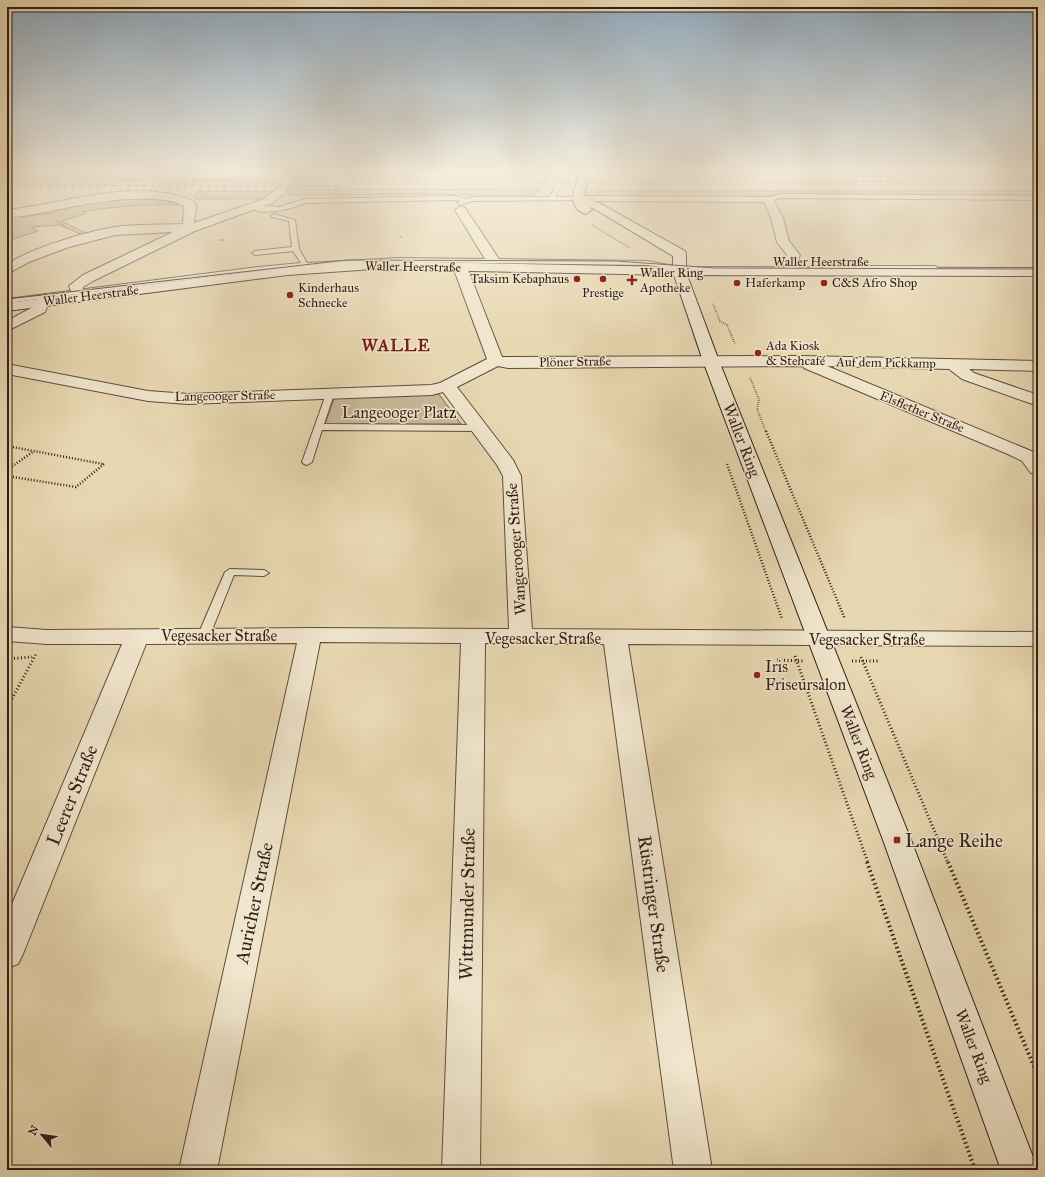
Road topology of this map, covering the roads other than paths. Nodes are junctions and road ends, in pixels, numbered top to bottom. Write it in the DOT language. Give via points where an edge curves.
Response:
graph roads {
  1 [pos="194,227"];
  2 [pos="293,227"];
  3 [pos="475,227"];
  4 [pos="632,227"];
  5 [pos="779,227"];
  6 [pos="191,228"];
  7 [pos="252,244"];
  8 [pos="296,249"];
  9 [pos="255,253"];
  10 [pos="492,260"];
  11 [pos="304,263"];
  12 [pos="790,263"];
  13 [pos="678,266"];
  14 [pos="460,267"];
  15 [pos="1038,267"];
  16 [pos="258,268"];
  17 [pos="7,270"];
  18 [pos="1038,272"];
  19 [pos="77,290"];
  20 [pos="7,300"];
  21 [pos="42,302"];
  22 [pos="7,307"];
  23 [pos="7,327"];
  24 [pos="496,361"];
  25 [pos="711,361"];
  26 [pos="801,361"];
  27 [pos="952,364"];
  28 [pos="1038,366"];
  29 [pos="7,369"];
  30 [pos="446,386"];
  31 [pos="330,394"];
  32 [pos="1038,401"];
  33 [pos="319,427"];
  34 [pos="478,428"];
  35 [pos="307,462"];
  36 [pos="1038,469"];
  37 [pos="264,573"];
  38 [pos="7,634"];
  39 [pos="204,635"];
  40 [pos="310,635"];
  41 [pos="137,636"];
  42 [pos="473,637"];
  43 [pos="521,637"];
  44 [pos="615,638"];
  45 [pos="819,639"];
  46 [pos="1038,639"];
  47 [pos="7,954"];
  48 [pos="198,1170"];
  49 [pos="461,1170"];
  50 [pos="693,1170"];
  51 [pos="1020,1170"];
  1 -- 6 [label="street"];
  2 -- 8 [label="lane"];
  3 -- 10 [label="street"];
  4 -- 13 [label="street, Waller Ring" via="680,254"];
  5 -- 12 [label="street" via="783,242 794,255"];
  6 -- 17 [label="street" via="114,231 65,244 24,259"];
  6 -- 19 [label="street" via="88,278 76,286"];
  7 -- 9 [label="lane"];
  8 -- 9 [label="lane"];
  8 -- 11 [label="lane"];
  9 -- 16 [label="lane"];
  10 -- 11 [label="street, Waller Heerstraße" via="374,259"];
  10 -- 13 [label="street, Waller Heerstraße" via="635,260"];
  11 -- 16 [label="street, Waller Heerstraße"];
  12 -- 13 [label="street, Waller Heerstraße"];
  12 -- 15 [label="street, Waller Heerstraße" via="954,263"];
  13 -- 14 [label="street, Waller Heerstraße"];
  13 -- 15 [label="lane"];
  13 -- 18 [label="street, Waller Heerstraße"];
  13 -- 20 [label="lane" via="398,260 342,262 258,269"];
  13 -- 25 [label="street, Waller Ring"];
  14 -- 21 [label="street, Waller Heerstraße" via="325,268"];
  14 -- 24 [label="street"];
  16 -- 19 [label="street, Waller Heerstraße"];
  19 -- 20 [label="street, Waller Heerstraße"];
  21 -- 22 [label="street, Waller Heerstraße"];
  21 -- 23 [label="street" via="40,309"];
  24 -- 25 [label="street, Plöner Straße"];
  24 -- 30 [label="street"];
  25 -- 26 [label="street, Auf dem Pickkamp"];
  25 -- 45 [label="street, Waller Ring"];
  26 -- 27 [label="street, Auf dem Pickkamp"];
  26 -- 36 [label="street, Elsflether Straße" via="1030,457"];
  27 -- 28 [label="street, Auf dem Pickkamp"];
  27 -- 32 [label="street" via="968,376"];
  29 -- 31 [label="street, Langeooger Straße" via="148,396 188,399"];
  30 -- 31 [label="street, Langeooger Straße" via="432,390"];
  30 -- 34 [label="street, Wangerooger Straße"];
  31 -- 33 [label="lane, Langeooger Platz"];
  33 -- 34 [label="lane, Langeooger Platz"];
  33 -- 35 [label="lane, Langeooger Platz"];
  34 -- 43 [label="street, Wangerooger Straße" via="506,464 512,476"];
  37 -- 39 [label="lane" via="230,572"];
  38 -- 41 [label="street, Vegesacker Straße"];
  39 -- 40 [label="street, Vegesacker Straße"];
  39 -- 41 [label="street, Vegesacker Straße"];
  40 -- 42 [label="street, Vegesacker Straße"];
  40 -- 48 [label="street, Auricher Straße"];
  41 -- 47 [label="street, Leerer Straße"];
  42 -- 43 [label="street, Vegesacker Straße"];
  42 -- 49 [label="street, Wittmunder Straße"];
  43 -- 44 [label="street, Vegesacker Straße"];
  44 -- 45 [label="street, Vegesacker Straße"];
  44 -- 50 [label="street, Rüstringer Straße"];
  45 -- 46 [label="street, Vegesacker Straße"];
  45 -- 51 [label="street, Waller Ring"];
}
